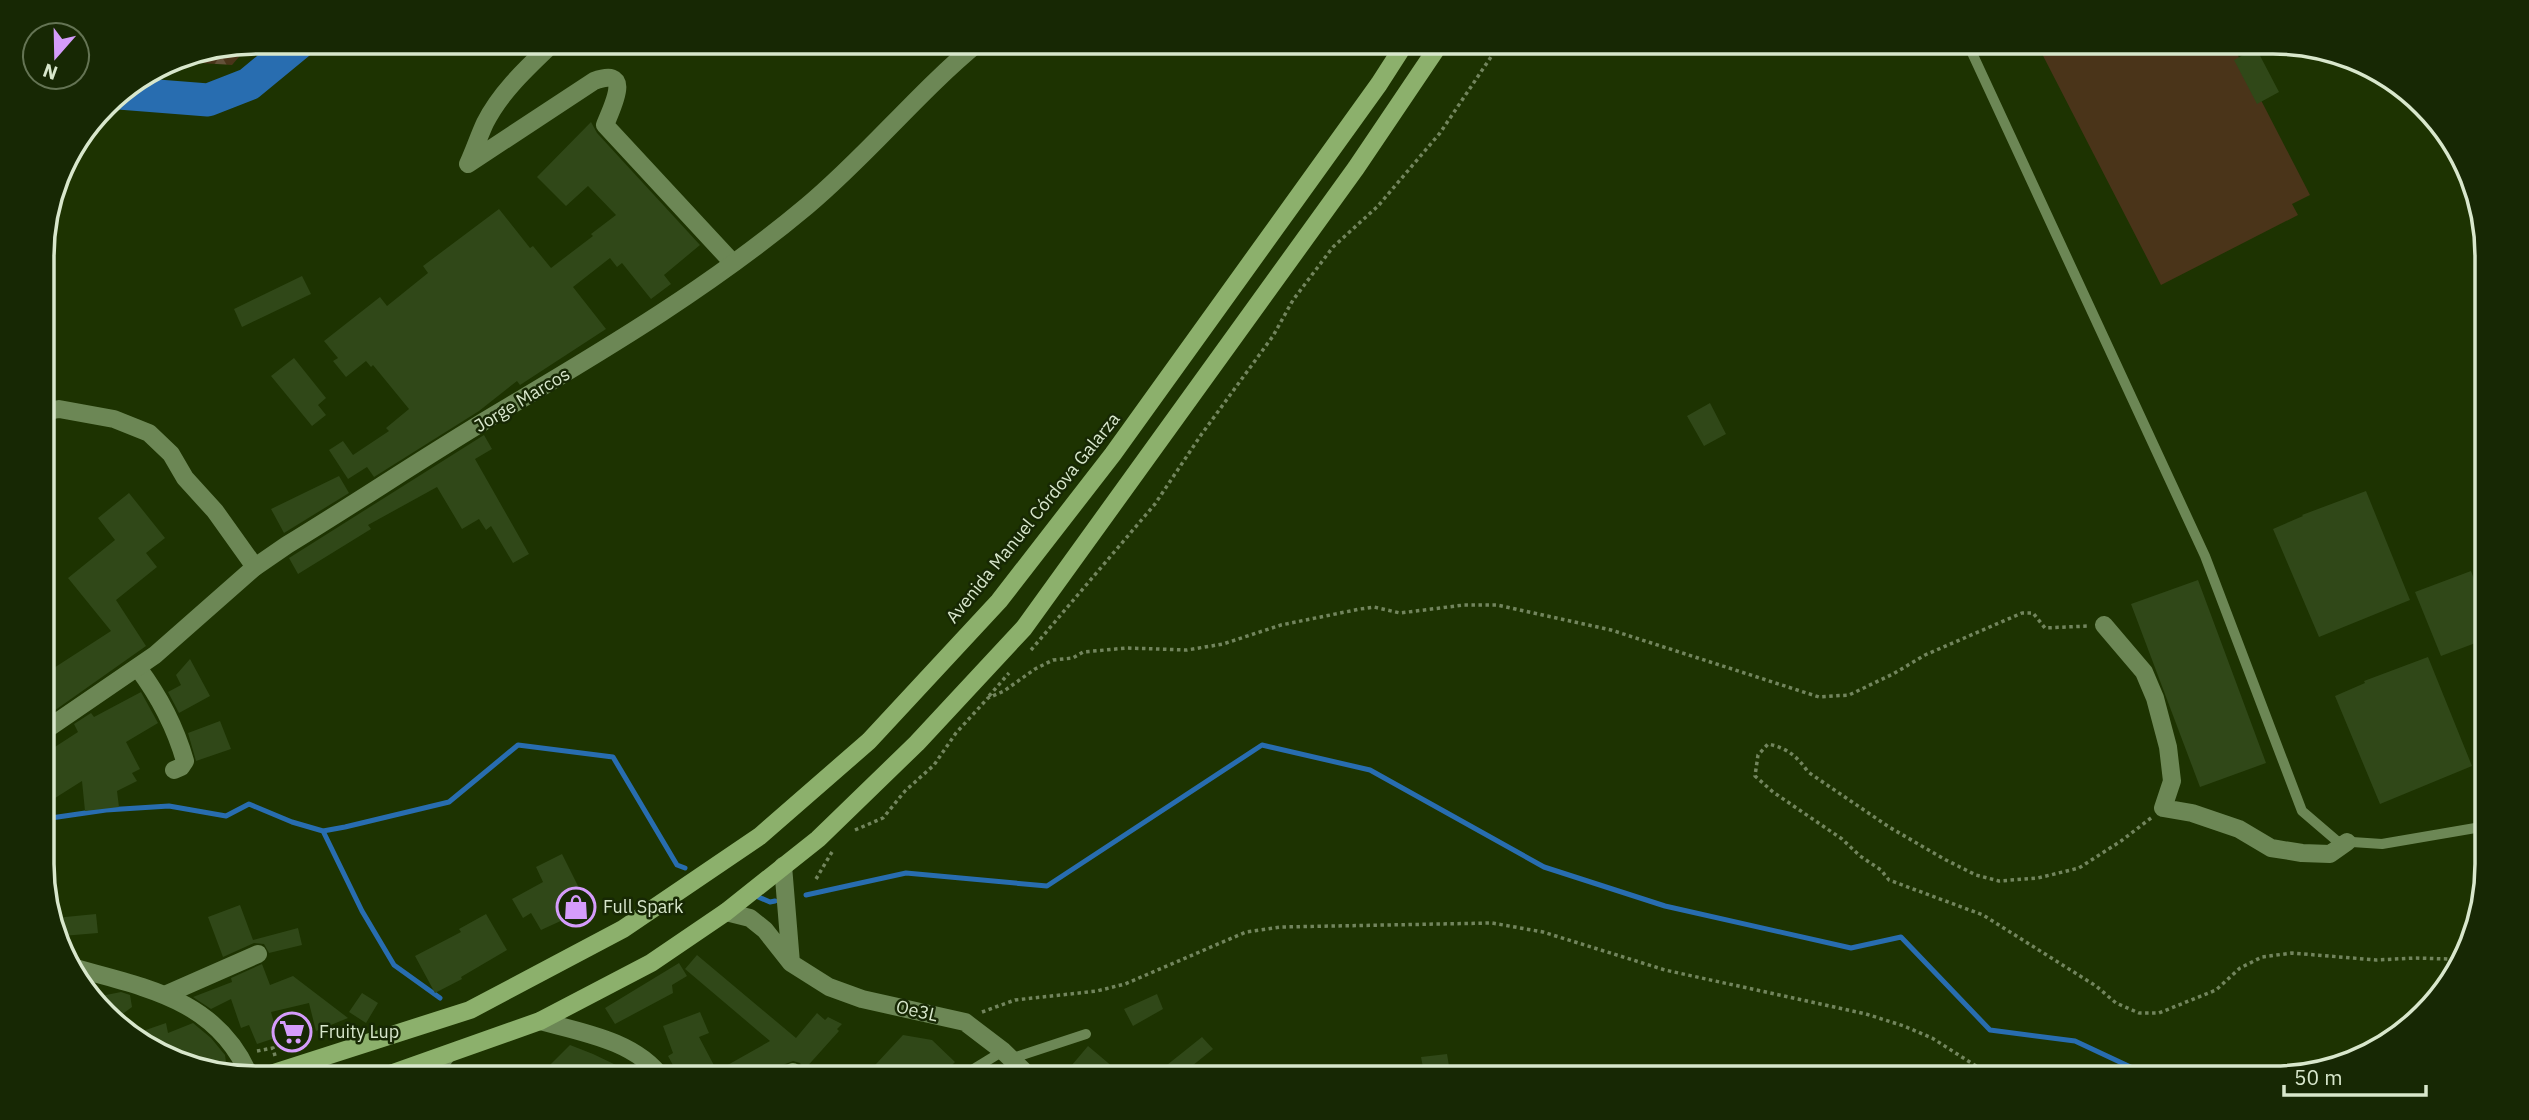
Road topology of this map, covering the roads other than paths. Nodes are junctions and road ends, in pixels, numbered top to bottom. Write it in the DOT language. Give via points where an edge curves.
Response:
graph roads {
  1 [pos="542,54"];
  2 [pos="964,54"];
  3 [pos="1398,54"];
  4 [pos="1433,54"];
  5 [pos="1973,54"];
  6 [pos="1330,150"];
  7 [pos="1356,169"];
  8 [pos="733,262"];
  9 [pos="55,411"];
  10 [pos="255,567"];
  11 [pos="2104,625"];
  12 [pos="138,668"];
  13 [pos="54,724"];
  14 [pos="174,769"];
  15 [pos="2475,828"];
  16 [pos="2347,842"];
  17 [pos="783,866"];
  18 [pos="726,912"];
  19 [pos="258,954"];
  20 [pos="791,963"];
  21 [pos="85,971"];
  22 [pos="167,994"];
  23 [pos="540,1021"];
  24 [pos="1086,1034"];
  25 [pos="453,1053"];
  26 [pos="1007,1055"];
  27 [pos="245,1065"];
  28 [pos="295,1066"];
  29 [pos="415,1066"];
  30 [pos="443,1066"];
  31 [pos="654,1066"];
  32 [pos="985,1066"];
  33 [pos="1018,1066"];
  1 -- 8 [label="street" via="513,83 485,122 468,164 594,81 612,78 619,90 605,125"];
  2 -- 8 [label="street, Jorge Marcos" via="807,206"];
  3 -- 6 [label="main road, Avenida Manuel Córdova Galarza"];
  4 -- 7 [label="main road"];
  5 -- 16 [label="lane" via="2205,556 2302,810 2337,841"];
  6 -- 7 [label="main road"];
  6 -- 28 [label="main road, Avenida Manuel Córdova Galarza" via="1113,454 999,601 869,741 760,836 624,929 470,1010"];
  7 -- 17 [label="main road" via="1024,628 917,743"];
  8 -- 10 [label="street, Jorge Marcos" via="648,324"];
  9 -- 10 [label="street" via="114,419 149,433 171,454"];
  10 -- 12 [label="street, Jorge Marcos"];
  11 -- 16 [label="street" via="2144,672 2155,698 2172,781 2163,807 2239,829 2270,848 2330,854"];
  12 -- 13 [label="street, Jorge Marcos"];
  12 -- 14 [label="street" via="180,743 185,761"];
  15 -- 16 [label="lane" via="2382,844"];
  17 -- 18 [label="main road"];
  17 -- 20 [label="street"];
  18 -- 20 [label="street, Oe3L" via="750,918"];
  18 -- 23 [label="main road" via="651,963"];
  19 -- 22 [label="street"];
  20 -- 26 [label="street, Oe3L" via="829,987 862,999 965,1022"];
  21 -- 22 [label="street"];
  22 -- 27 [label="street" via="217,1027"];
  23 -- 25 [label="main road"];
  23 -- 31 [label="street" via="611,1041"];
  24 -- 26 [label="lane"];
  25 -- 29 [label="main road"];
  25 -- 30 [label="lane"];
  26 -- 32 [label="lane"];
  26 -- 33 [label="street, Oe3L"];
}
